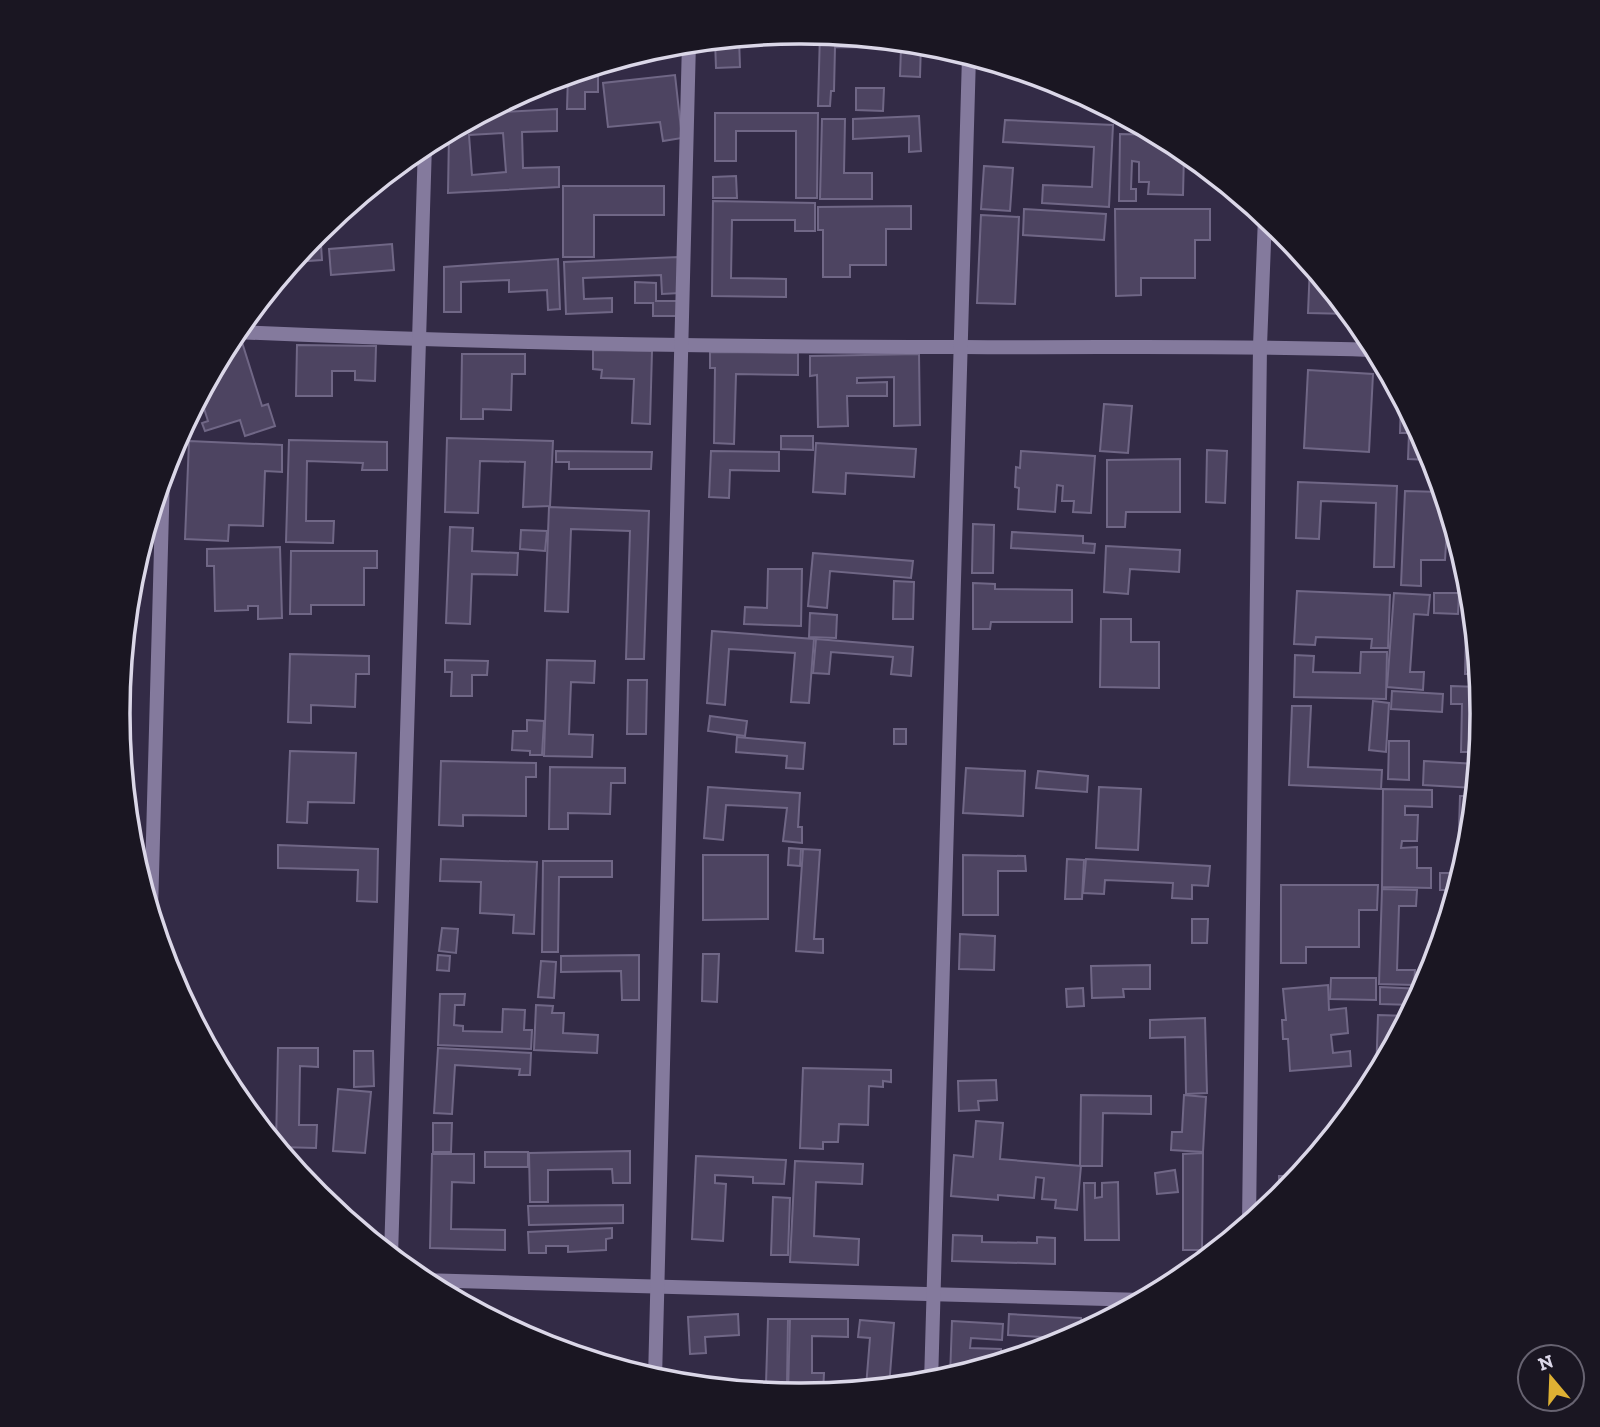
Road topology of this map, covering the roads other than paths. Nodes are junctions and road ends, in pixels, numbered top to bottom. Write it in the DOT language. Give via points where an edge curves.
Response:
graph roads {
  1 [pos="689,53"];
  2 [pos="969,66"];
  3 [pos="425,159"];
  4 [pos="1264,231"];
  5 [pos="249,333"];
  6 [pos="419,341"];
  7 [pos="682,344"];
  8 [pos="1260,346"];
  9 [pos="961,347"];
  10 [pos="1362,350"];
  11 [pos="162,511"];
  12 [pos="152,882"];
  13 [pos="1249,1210"];
  14 [pos="391,1244"];
  15 [pos="445,1281"];
  16 [pos="657,1288"];
  17 [pos="934,1295"];
  18 [pos="1124,1300"];
  19 [pos="655,1367"];
  20 [pos="931,1370"];
  1 -- 7 [label="street"];
  2 -- 9 [label="street"];
  3 -- 6 [label="street"];
  4 -- 8 [label="street"];
  5 -- 6 [label="street"];
  6 -- 7 [label="street"];
  6 -- 14 [label="street"];
  7 -- 9 [label="street"];
  7 -- 16 [label="street"];
  8 -- 9 [label="street"];
  8 -- 10 [label="street"];
  8 -- 13 [label="street"];
  9 -- 17 [label="street"];
  11 -- 12 [label="street"];
  15 -- 16 [label="street"];
  16 -- 17 [label="street"];
  16 -- 19 [label="street"];
  17 -- 18 [label="street"];
  17 -- 20 [label="street"];
}
